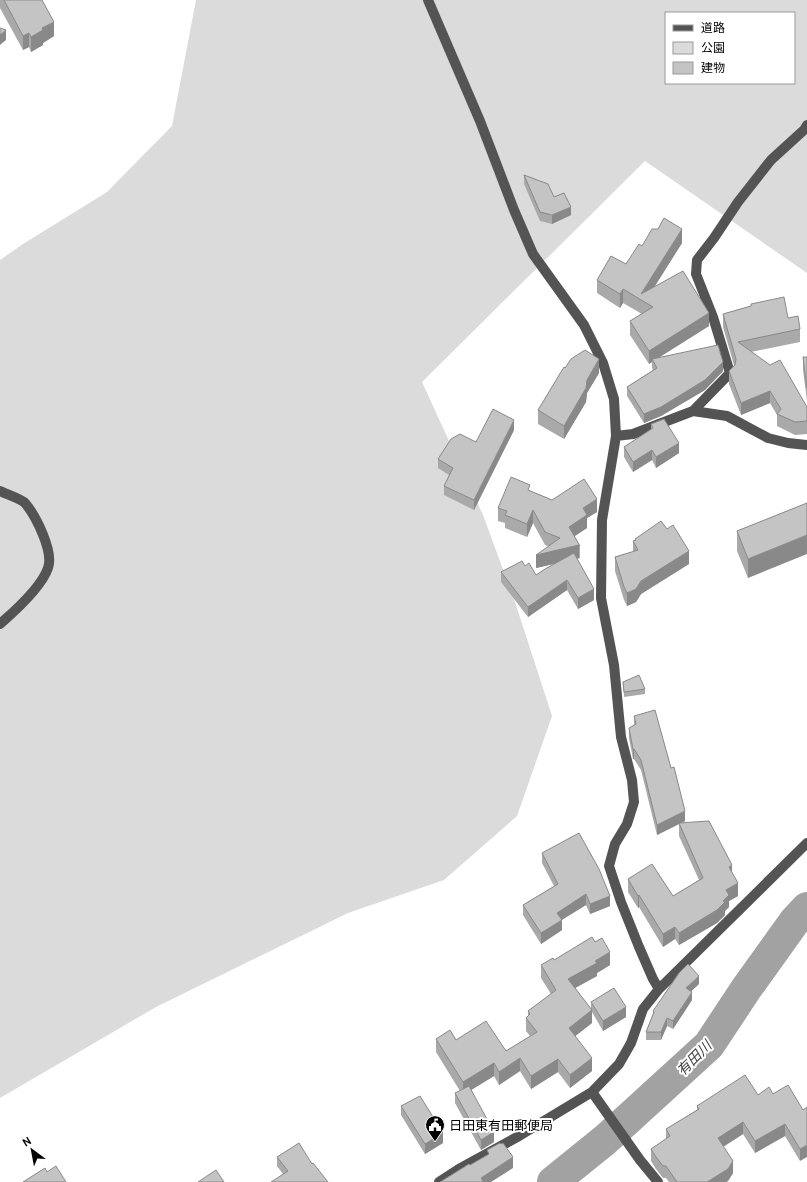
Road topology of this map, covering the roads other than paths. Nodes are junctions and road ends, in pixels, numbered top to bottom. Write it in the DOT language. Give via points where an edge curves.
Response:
graph roads {
  1 [pos="428,0"];
  2 [pos="807,125"];
  3 [pos="693,411"];
  4 [pos="616,436"];
  5 [pos="807,445"];
  6 [pos="0,491"];
  7 [pos="0,624"];
  8 [pos="807,843"];
  9 [pos="659,989"];
  10 [pos="592,1092"];
  11 [pos="439,1182"];
  12 [pos="658,1182"];
  1 -- 4 [label="street" via="533,254 584,325 603,363 614,399"];
  2 -- 3 [label="street" via="771,160 697,260 696,274 713,317 730,373"];
  3 -- 4 [label="street" via="633,434"];
  3 -- 5 [label="street" via="727,416 768,438 788,444"];
  4 -- 9 [label="street" via="602,520 601,598 614,665 621,737 632,780 634,802 627,824 615,844 609,866 639,947"];
  6 -- 7 [label="street" via="24,502 43,534 48,548 49,567 42,581"];
  8 -- 9 [label="street"];
  9 -- 10 [label="street" via="643,1009 631,1043 619,1064"];
  10 -- 11 [label="street"];
  10 -- 12 [label="street"];
}
